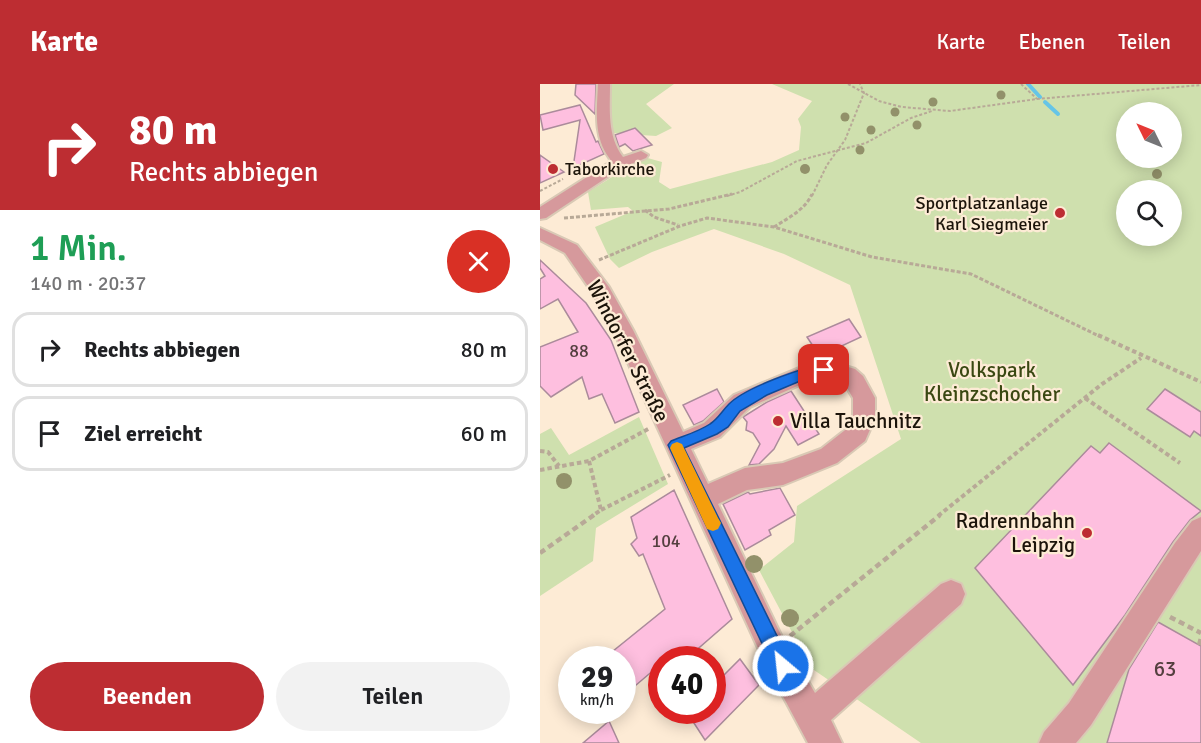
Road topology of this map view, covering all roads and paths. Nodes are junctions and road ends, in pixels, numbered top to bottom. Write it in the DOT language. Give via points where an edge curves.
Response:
graph roads {
  1 [pos="604,84"];
  2 [pos="848,84"];
  3 [pos="860,84"];
  4 [pos="1021,84"];
  5 [pos="1201,85"];
  6 [pos="1114,92"];
  7 [pos="864,93"];
  8 [pos="1116,97"];
  9 [pos="1037,99"];
  10 [pos="932,111"];
  11 [pos="838,149"];
  12 [pos="641,155"];
  13 [pos="616,165"];
  14 [pos="568,176"];
  15 [pos="540,191"];
  16 [pos="644,210"];
  17 [pos="540,214"];
  18 [pos="562,218"];
  19 [pos="680,225"];
  20 [pos="774,227"];
  21 [pos="540,233"];
  22 [pos="584,266"];
  23 [pos="1142,357"];
  24 [pos="1201,382"];
  25 [pos="1085,398"];
  26 [pos="664,421"];
  27 [pos="676,445"];
  28 [pos="540,451"];
  29 [pos="589,460"];
  30 [pos="1180,463"];
  31 [pos="559,466"];
  32 [pos="686,466"];
  33 [pos="540,470"];
  34 [pos="701,499"];
  35 [pos="601,510"];
  36 [pos="1201,530"];
  37 [pos="540,553"];
  38 [pos="951,594"];
  39 [pos="1149,607"];
  40 [pos="1201,635"];
  41 [pos="1199,645"];
  42 [pos="773,649"];
  43 [pos="819,730"];
  44 [pos="1056,743"];
  1 -- 13 [label="street" via="605,132"];
  2 -- 7 [label="path"];
  3 -- 7 [label="path"];
  4 -- 9 [label="path"];
  5 -- 6 [label="path"];
  6 -- 8 [label="path"];
  6 -- 9 [label="path"];
  7 -- 10 [label="path" via="879,101"];
  7 -- 11 [label="path" via="855,120"];
  9 -- 10 [label="path"];
  10 -- 11 [label="path" via="866,143"];
  11 -- 16 [label="path" via="797,161 740,192 669,209"];
  11 -- 20 [label="path" via="809,201"];
  12 -- 13 [label="street"];
  13 -- 17 [label="street"];
  14 -- 15 [label="path"];
  16 -- 18 [label="path"];
  16 -- 19 [label="path"];
  19 -- 20 [label="path" via="707,218"];
  19 -- 22 [label="path"];
  20 -- 23 [label="path" via="872,257 971,274"];
  21 -- 22 [label="street, Windorfer Straße" via="571,249"];
  22 -- 26 [label="street, Windorfer Straße" via="623,330"];
  23 -- 24 [label="path"];
  23 -- 25 [label="path"];
  25 -- 30 [label="path"];
  25 -- 42 [label="path"];
  26 -- 27 [label="street, Windorfer Straße"];
  26 -- 29 [label="path"];
  27 -- 32 [label="street, Windorfer Straße"];
  27 -- 34 [label="street" via="712,430 742,401 811,371 847,375 864,398 864,418 856,434 829,456 783,474 745,479"];
  28 -- 31 [label="path" via="548,452"];
  29 -- 31 [label="path"];
  29 -- 35 [label="path"];
  31 -- 33 [label="path"];
  32 -- 34 [label="street, Windorfer Straße"];
  32 -- 35 [label="path"];
  34 -- 42 [label="street, Windorfer Straße"];
  35 -- 37 [label="path"];
  36 -- 39 [label="street"];
  38 -- 43 [label="street"];
  39 -- 40 [label="path"];
  39 -- 44 [label="street" via="1076,720"];
  40 -- 41 [label="path"];
  42 -- 43 [label="street, Windorfer Straße"];
}
